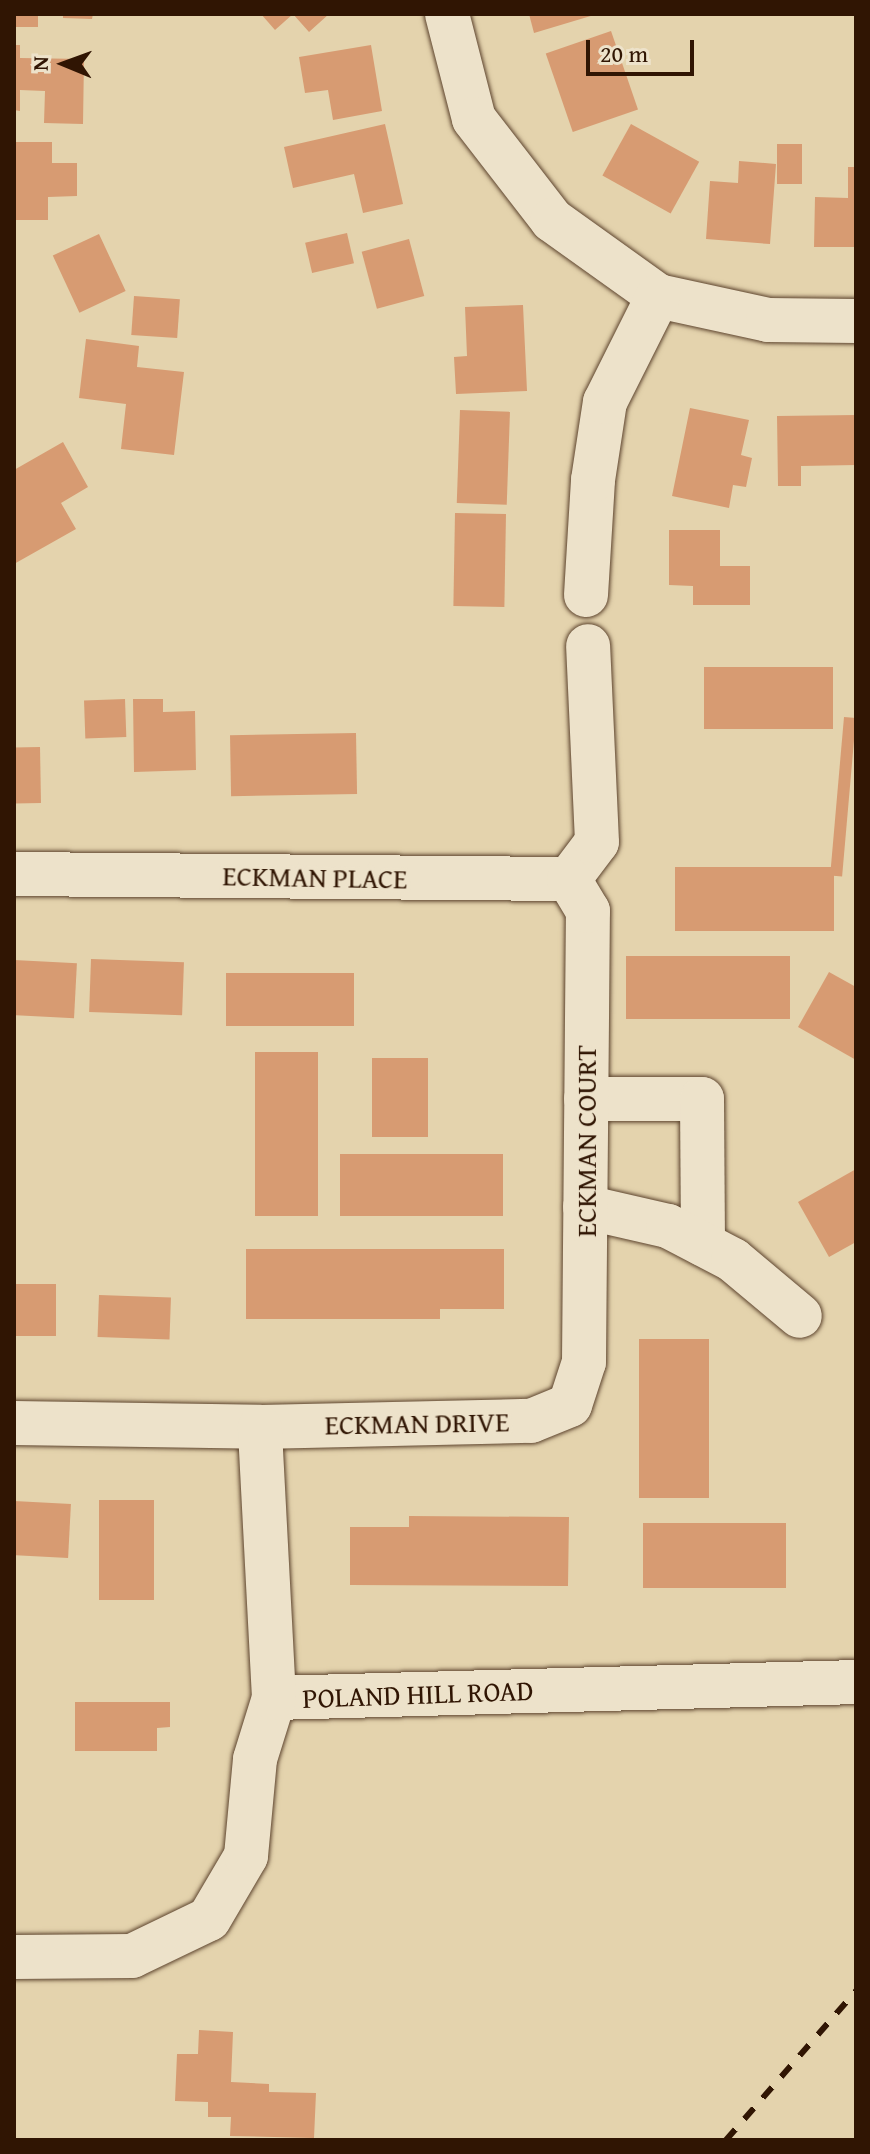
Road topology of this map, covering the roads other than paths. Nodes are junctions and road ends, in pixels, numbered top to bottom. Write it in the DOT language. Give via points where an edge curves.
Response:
graph roads {
  1 [pos="447,14"];
  2 [pos="658,296"];
  3 [pos="856,321"];
  4 [pos="586,595"];
  5 [pos="588,646"];
  6 [pos="14,874"];
  7 [pos="569,879"];
  8 [pos="586,1099"];
  9 [pos="585,1207"];
  10 [pos="703,1244"];
  11 [pos="800,1316"];
  12 [pos="570,1405"];
  13 [pos="14,1423"];
  14 [pos="260,1427"];
  15 [pos="856,1682"];
  16 [pos="274,1698"];
  17 [pos="14,1957"];
  1 -- 2 [label="street" via="474,119 552,220"];
  2 -- 3 [label="street" via="768,320"];
  2 -- 4 [label="street" via="605,402 593,480"];
  5 -- 7 [label="street" via="597,842"];
  6 -- 7 [label="street, ECKMAN PLACE"];
  7 -- 8 [label="street, ECKMAN COURT" via="588,911"];
  8 -- 9 [label="street, ECKMAN COURT"];
  8 -- 10 [label="street" via="702,1099"];
  9 -- 10 [label="street" via="668,1226"];
  9 -- 12 [label="street, ECKMAN COURT" via="584,1362"];
  10 -- 11 [label="street" via="733,1260"];
  12 -- 14 [label="street, ECKMAN DRIVE" via="531,1421"];
  13 -- 14 [label="street, ECKMAN DRIVE"];
  14 -- 16 [label="street"];
  15 -- 16 [label="street, POLAND HILL ROAD"];
  16 -- 17 [label="street, POLAND HILL ROAD" via="255,1759 246,1856 209,1919 132,1956"];
}
